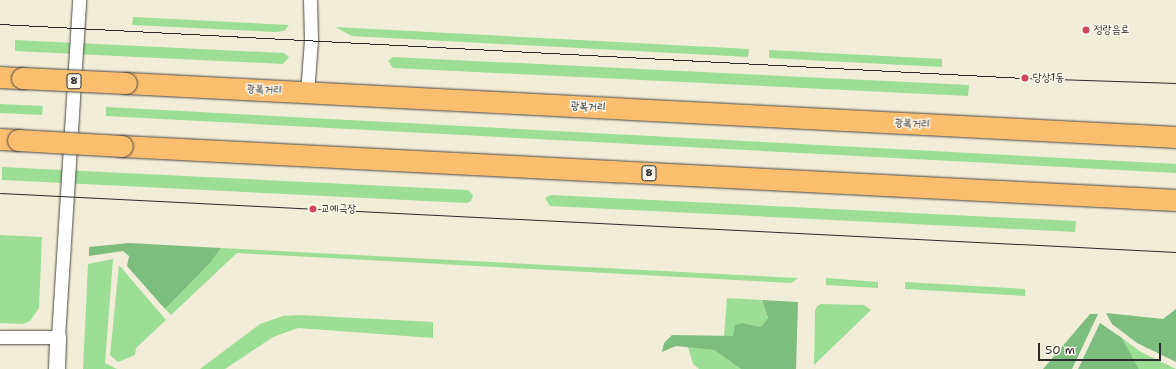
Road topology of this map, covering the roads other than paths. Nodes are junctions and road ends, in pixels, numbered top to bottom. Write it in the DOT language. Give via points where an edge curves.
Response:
graph roads {
  1 [pos="78,0"];
  2 [pos="310,0"];
  3 [pos="0,77"];
  4 [pos="307,93"];
  5 [pos="1176,137"];
  6 [pos="9,140"];
  7 [pos="1176,200"];
  8 [pos="0,337"];
  9 [pos="58,337"];
  10 [pos="57,369"];
  1 -- 9 [label="street"];
  2 -- 4 [label="street" via="311,40"];
  3 -- 4 [label="highway, 광복거리 / 8, bridge"];
  4 -- 5 [label="highway, 광복거리 / 8"];
  6 -- 7 [label="highway, 8, bridge"];
  8 -- 9 [label="street"];
  9 -- 10 [label="street"];
}
